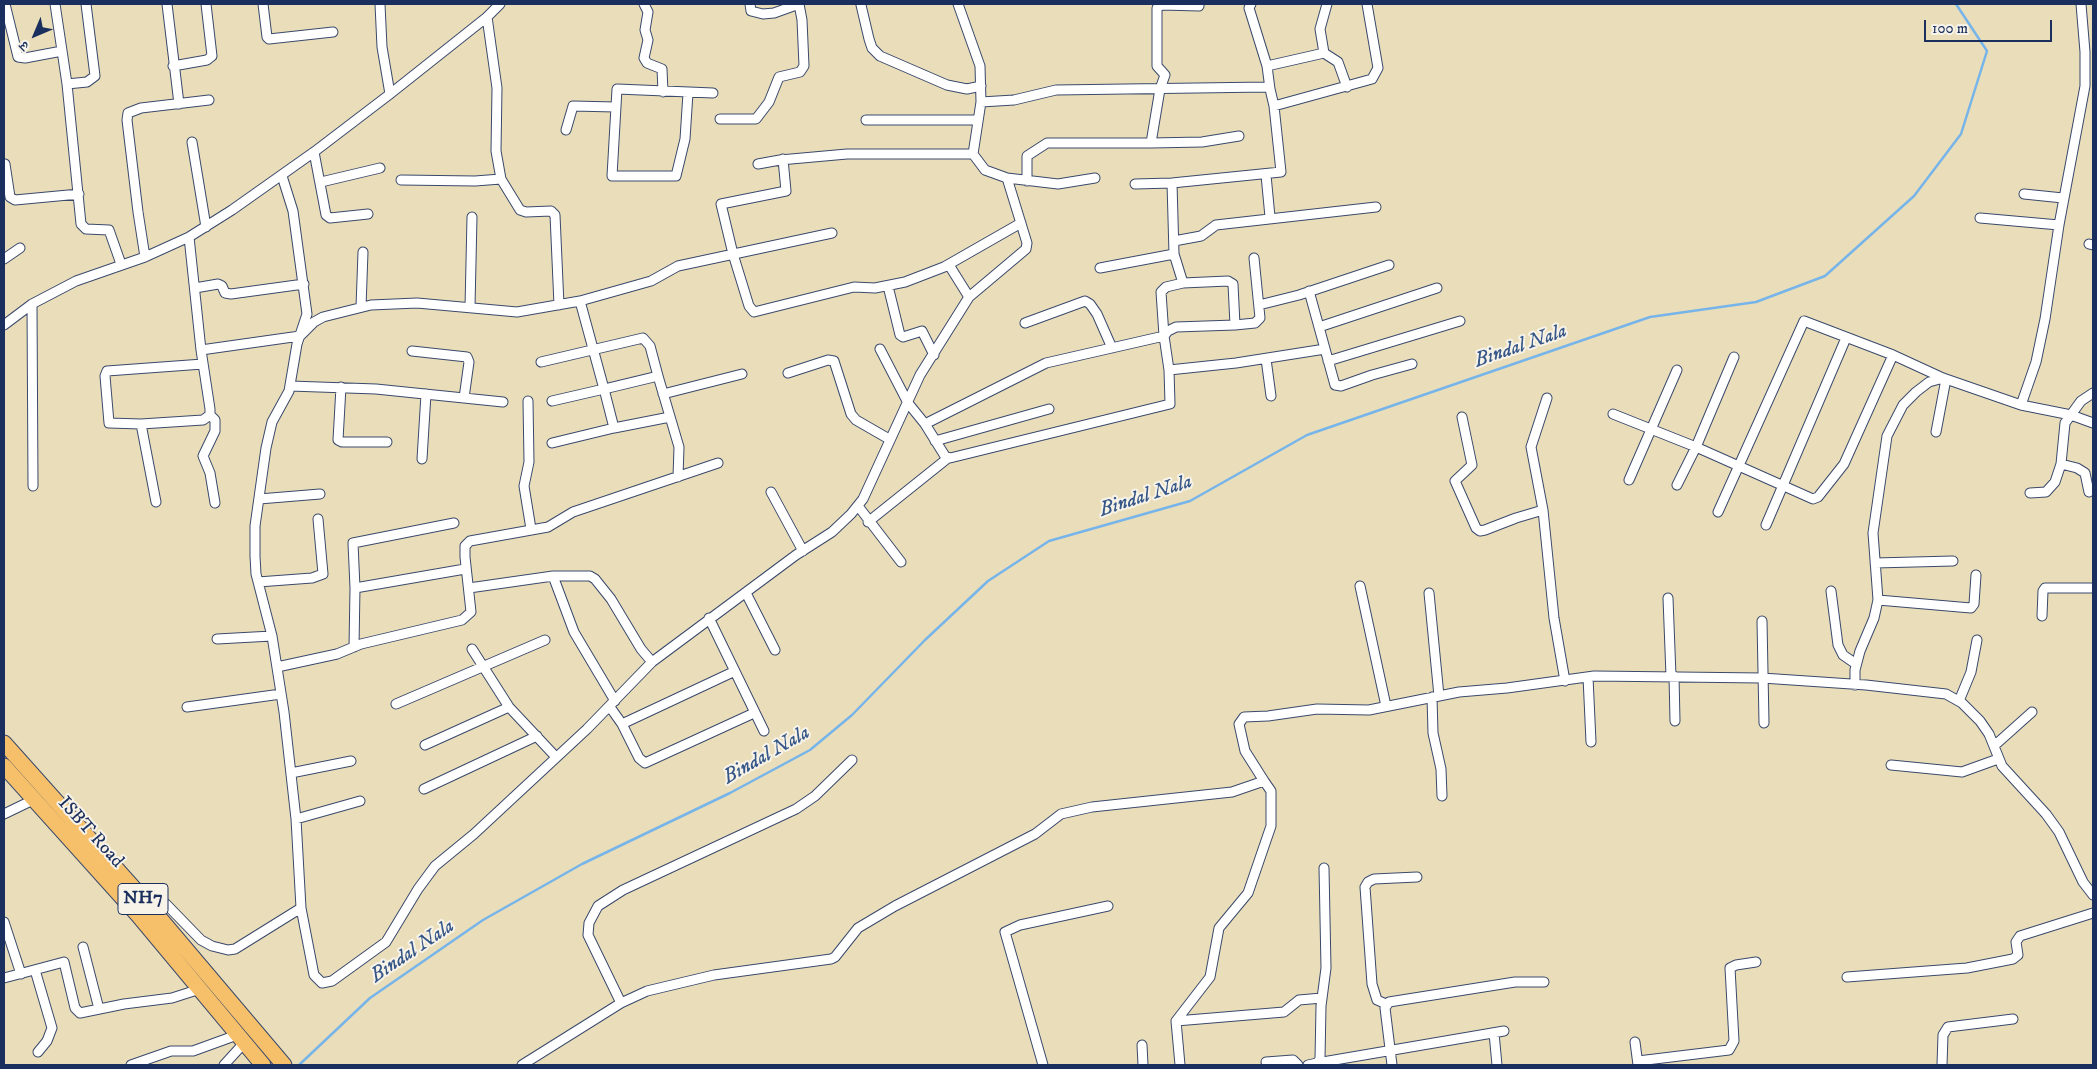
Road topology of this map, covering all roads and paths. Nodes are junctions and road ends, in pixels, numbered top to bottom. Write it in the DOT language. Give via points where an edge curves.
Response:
graph roads {
  1 [pos="5,4"];
  2 [pos="55,4"];
  3 [pos="86,4"];
  4 [pos="167,4"];
  5 [pos="206,4"];
  6 [pos="263,4"];
  7 [pos="380,4"];
  8 [pos="500,4"];
  9 [pos="644,4"];
  10 [pos="750,4"];
  11 [pos="799,4"];
  12 [pos="958,4"];
  13 [pos="1199,4"];
  14 [pos="1251,4"];
  15 [pos="1327,4"];
  16 [pos="1367,4"];
  17 [pos="2081,4"];
  18 [pos="861,5"];
  19 [pos="487,18"];
  20 [pos="333,32"];
  21 [pos="62,51"];
  22 [pos="1324,53"];
  23 [pos="173,66"];
  24 [pos="1267,66"];
  25 [pos="67,84"];
  26 [pos="981,86"];
  27 [pos="1347,87"];
  28 [pos="1160,89"];
  29 [pos="1270,89"];
  30 [pos="663,92"];
  31 [pos="688,93"];
  32 [pos="713,93"];
  33 [pos="390,94"];
  34 [pos="209,100"];
  35 [pos="981,102"];
  36 [pos="179,104"];
  37 [pos="1274,106"];
  38 [pos="615,107"];
  39 [pos="720,119"];
  40 [pos="866,120"];
  41 [pos="978,120"];
  42 [pos="566,130"];
  43 [pos="1240,136"];
  44 [pos="192,142"];
  45 [pos="1151,143"];
  46 [pos="314,152"];
  47 [pos="972,154"];
  48 [pos="783,159"];
  49 [pos="5,164"];
  50 [pos="758,164"];
  51 [pos="380,168"];
  52 [pos="1266,175"];
  53 [pos="282,176"];
  54 [pos="1007,178"];
  55 [pos="1095,178"];
  56 [pos="501,179"];
  57 [pos="401,180"];
  58 [pos="1026,181"];
  59 [pos="321,182"];
  60 [pos="1172,183"];
  61 [pos="1135,184"];
  62 [pos="78,194"];
  63 [pos="2024,194"];
  64 [pos="2063,198"];
  65 [pos="1376,208"];
  66 [pos="368,214"];
  67 [pos="472,217"];
  68 [pos="1270,217"];
  69 [pos="1980,218"];
  70 [pos="1021,223"];
  71 [pos="2059,225"];
  72 [pos="206,227"];
  73 [pos="832,233"];
  74 [pos="189,237"];
  75 [pos="1174,241"];
  76 [pos="20,248"];
  77 [pos="363,252"];
  78 [pos="733,254"];
  79 [pos="1174,254"];
  80 [pos="145,257"];
  81 [pos="1254,258"];
  82 [pos="4,260"];
  83 [pos="121,264"];
  84 [pos="949,264"];
  85 [pos="1389,265"];
  86 [pos="1100,268"];
  87 [pos="1183,283"];
  88 [pos="304,284"];
  89 [pos="888,286"];
  90 [pos="195,288"];
  91 [pos="1437,288"];
  92 [pos="1309,291"];
  93 [pos="969,297"];
  94 [pos="580,301"];
  95 [pos="32,304"];
  96 [pos="1259,305"];
  97 [pos="559,306"];
  98 [pos="361,307"];
  99 [pos="470,307"];
  100 [pos="1460,321"];
  101 [pos="1025,323"];
  102 [pos="1235,324"];
  103 [pos="4,325"];
  104 [pos="1319,327"];
  105 [pos="300,336"];
  106 [pos="1164,336"];
  107 [pos="1846,338"];
  108 [pos="1112,348"];
  109 [pos="880,349"];
  110 [pos="1325,349"];
  111 [pos="201,350"];
  112 [pos="595,350"];
  113 [pos="412,351"];
  114 [pos="934,355"];
  115 [pos="1893,355"];
  116 [pos="1266,358"];
  117 [pos="1734,358"];
  118 [pos="1328,361"];
  119 [pos="541,362"];
  120 [pos="203,364"];
  121 [pos="1412,364"];
  122 [pos="1169,370"];
  123 [pos="1677,370"];
  124 [pos="788,373"];
  125 [pos="742,374"];
  126 [pos="658,376"];
  127 [pos="1945,378"];
  128 [pos="290,386"];
  129 [pos="341,387"];
  130 [pos="604,389"];
  131 [pos="2093,393"];
  132 [pos="426,394"];
  133 [pos="663,394"];
  134 [pos="1271,396"];
  135 [pos="464,398"];
  136 [pos="1546,398"];
  137 [pos="528,401"];
  138 [pos="552,401"];
  139 [pos="503,402"];
  140 [pos="908,403"];
  141 [pos="2021,405"];
  142 [pos="1050,409"];
  143 [pos="1613,414"];
  144 [pos="210,415"];
  145 [pos="2071,415"];
  146 [pos="1462,416"];
  147 [pos="670,417"];
  148 [pos="2093,423"];
  149 [pos="141,424"];
  150 [pos="925,424"];
  151 [pos="614,428"];
  152 [pos="1650,430"];
  153 [pos="1936,432"];
  154 [pos="889,439"];
  155 [pos="935,441"];
  156 [pos="387,442"];
  157 [pos="552,443"];
  158 [pos="1696,448"];
  159 [pos="948,458"];
  160 [pos="422,459"];
  161 [pos="718,463"];
  162 [pos="2061,464"];
  163 [pos="1739,467"];
  164 [pos="678,477"];
  165 [pos="1629,480"];
  166 [pos="1677,485"];
  167 [pos="33,486"];
  168 [pos="1782,487"];
  169 [pos="771,492"];
  170 [pos="2089,492"];
  171 [pos="2030,493"];
  172 [pos="320,494"];
  173 [pos="259,499"];
  174 [pos="156,502"];
  175 [pos="215,503"];
  176 [pos="858,506"];
  177 [pos="1543,510"];
  178 [pos="1718,512"];
  179 [pos="318,519"];
  180 [pos="868,522"];
  181 [pos="454,524"];
  182 [pos="1766,525"];
  183 [pos="531,529"];
  184 [pos="803,551"];
  185 [pos="1953,561"];
  186 [pos="901,562"];
  187 [pos="1875,563"];
  188 [pos="465,569"];
  189 [pos="1976,575"];
  190 [pos="553,576"];
  191 [pos="258,582"];
  192 [pos="1360,586"];
  193 [pos="355,588"];
  194 [pos="469,588"];
  195 [pos="2093,588"];
  196 [pos="1832,591"];
  197 [pos="746,593"];
  198 [pos="1429,593"];
  199 [pos="1668,598"];
  200 [pos="1878,600"];
  201 [pos="2042,616"];
  202 [pos="709,618"];
  203 [pos="1762,621"];
  204 [pos="272,636"];
  205 [pos="217,639"];
  206 [pos="545,640"];
  207 [pos="1977,640"];
  208 [pos="354,647"];
  209 [pos="472,649"];
  210 [pos="774,650"];
  211 [pos="652,662"];
  212 [pos="1856,664"];
  213 [pos="277,667"];
  214 [pos="484,668"];
  215 [pos="733,672"];
  216 [pos="1672,676"];
  217 [pos="1588,677"];
  218 [pos="1762,678"];
  219 [pos="1565,681"];
  220 [pos="1855,685"];
  221 [pos="281,694"];
  222 [pos="1436,697"];
  223 [pos="1959,701"];
  224 [pos="396,704"];
  225 [pos="612,704"];
  226 [pos="187,706"];
  227 [pos="1386,706"];
  228 [pos="509,707"];
  229 [pos="2032,712"];
  230 [pos="754,713"];
  231 [pos="1675,721"];
  232 [pos="1764,723"];
  233 [pos="622,724"];
  234 [pos="764,731"];
  235 [pos="537,736"];
  236 [pos="1592,742"];
  237 [pos="4,743"];
  238 [pos="425,745"];
  239 [pos="1994,746"];
  240 [pos="555,756"];
  241 [pos="1998,759"];
  242 [pos="852,760"];
  243 [pos="351,761"];
  244 [pos="1891,765"];
  245 [pos="4,766"];
  246 [pos="291,773"];
  247 [pos="1264,781"];
  248 [pos="424,789"];
  249 [pos="1442,796"];
  250 [pos="33,800"];
  251 [pos="360,801"];
  252 [pos="4,814"];
  253 [pos="296,819"];
  254 [pos="1324,868"];
  255 [pos="1417,877"];
  256 [pos="2093,895"];
  257 [pos="1108,906"];
  258 [pos="140,907"];
  259 [pos="301,908"];
  260 [pos="2093,912"];
  261 [pos="4,922"];
  262 [pos="83,947"];
  263 [pos="1756,962"];
  264 [pos="35,970"];
  265 [pos="21,974"];
  266 [pos="1846,977"];
  267 [pos="4,978"];
  268 [pos="1544,982"];
  269 [pos="200,989"];
  270 [pos="1322,998"];
  271 [pos="621,1003"];
  272 [pos="1386,1004"];
  273 [pos="99,1009"];
  274 [pos="2013,1019"];
  275 [pos="1176,1021"];
  276 [pos="1504,1031"];
  277 [pos="1494,1033"];
  278 [pos="240,1039"];
  279 [pos="1635,1042"];
  280 [pos="1142,1045"];
  281 [pos="1390,1050"];
  282 [pos="38,1052"];
  283 [pos="281,1062"];
  284 [pos="1266,1062"];
  285 [pos="1318,1063"];
  286 [pos="1638,1063"];
  287 [pos="131,1065"];
  288 [pos="224,1065"];
  289 [pos="263,1065"];
  290 [pos="522,1065"];
  291 [pos="1043,1065"];
  292 [pos="1143,1065"];
  293 [pos="1180,1065"];
  294 [pos="1298,1065"];
  295 [pos="1308,1065"];
  296 [pos="1392,1065"];
  297 [pos="1497,1065"];
  298 [pos="1942,1065"];
  1 -- 21 [label="street" via="18,57"];
  2 -- 21 [label="street"];
  3 -- 25 [label="street" via="95,76 87,82"];
  4 -- 23 [label="street"];
  5 -- 23 [label="street" via="212,56 207,60"];
  6 -- 20 [label="street" via="269,39"];
  7 -- 33 [label="street" via="382,47"];
  8 -- 19 [label="street"];
  9 -- 30 [label="street" via="648,12 644,58 662,69"];
  10 -- 11 [label="street" via="751,11 763,14"];
  11 -- 39 [label="street" via="802,71 779,77 766,107 754,120"];
  12 -- 26 [label="street" via="978,58"];
  13 -- 28 [label="street" via="1162,4 1157,8 1158,66 1165,76"];
  14 -- 24 [label="street" via="1249,8"];
  15 -- 22 [label="street" via="1320,28"];
  16 -- 27 [label="street" via="1377,73 1372,79"];
  17 -- 64 [label="street" via="2085,86"];
  18 -- 26 [label="street" via="872,48 880,56 947,86 967,89"];
  19 -- 33 [label="street"];
  19 -- 56 [label="street" via="497,88 496,151"];
  21 -- 25 [label="street"];
  22 -- 24 [label="street"];
  22 -- 27 [label="street" via="1338,62"];
  23 -- 36 [label="street"];
  24 -- 29 [label="street"];
  25 -- 62 [label="street"];
  26 -- 35 [label="street"];
  27 -- 37 [label="street"];
  28 -- 29 [label="street"];
  28 -- 35 [label="street" via="1056,90 1005,102"];
  28 -- 45 [label="street"];
  29 -- 37 [label="street"];
  30 -- 31 [label="street"];
  30 -- 38 [label="street" via="618,88"];
  31 -- 32 [label="street"];
  31 -- 38 [label="street" via="685,138 677,174 673,178 612,176"];
  33 -- 46 [label="street"];
  34 -- 36 [label="street"];
  35 -- 41 [label="street"];
  36 -- 80 [label="street" via="132,110 127,117"];
  37 -- 52 [label="street" via="1282,170"];
  38 -- 42 [label="street" via="573,106"];
  40 -- 41 [label="street"];
  41 -- 47 [label="street"];
  43 -- 45 [label="street" via="1202,142"];
  44 -- 72 [label="street"];
  45 -- 58 [label="street" via="1048,143 1027,156"];
  46 -- 53 [label="street"];
  46 -- 59 [label="street"];
  47 -- 48 [label="street" via="847,154"];
  47 -- 54 [label="street" via="985,170"];
  48 -- 50 [label="street"];
  48 -- 78 [label="street" via="786,191 721,204"];
  49 -- 62 [label="street" via="10,197 15,200"];
  51 -- 59 [label="street"];
  52 -- 60 [label="street"];
  52 -- 68 [label="street"];
  53 -- 72 [label="street"];
  53 -- 88 [label="street" via="292,211"];
  54 -- 58 [label="street"];
  54 -- 70 [label="street"];
  55 -- 58 [label="street" via="1058,184"];
  56 -- 57 [label="street"];
  56 -- 97 [label="street" via="520,210 556,215"];
  59 -- 66 [label="street" via="328,217"];
  60 -- 61 [label="street"];
  60 -- 75 [label="street"];
  62 -- 83 [label="street" via="82,226 89,230 109,230"];
  63 -- 64 [label="street"];
  64 -- 71 [label="street"];
  65 -- 68 [label="street"];
  67 -- 99 [label="street"];
  68 -- 75 [label="street" via="1216,225 1201,236"];
  69 -- 71 [label="street"];
  70 -- 84 [label="street"];
  70 -- 93 [label="street" via="1026,249"];
  71 -- 141 [label="street" via="2036,362"];
  72 -- 74 [label="street"];
  73 -- 78 [label="street"];
  74 -- 80 [label="street"];
  74 -- 90 [label="street"];
  75 -- 79 [label="street"];
  76 -- 82 [label="street"];
  77 -- 98 [label="street"];
  78 -- 89 [label="street" via="749,306 754,312 854,287"];
  78 -- 94 [label="street" via="678,266 651,280"];
  79 -- 86 [label="street"];
  79 -- 87 [label="street"];
  80 -- 83 [label="street"];
  81 -- 96 [label="street"];
  83 -- 95 [label="street" via="76,281"];
  84 -- 89 [label="street"];
  84 -- 93 [label="street"];
  85 -- 92 [label="street"];
  87 -- 102 [label="street" via="1228,281 1233,284"];
  87 -- 106 [label="street" via="1161,292"];
  88 -- 90 [label="street" via="231,294 224,292 218,284"];
  88 -- 105 [label="street" via="307,314"];
  89 -- 114 [label="street" via="900,336 922,331"];
  90 -- 111 [label="street"];
  91 -- 104 [label="street"];
  92 -- 96 [label="street"];
  92 -- 104 [label="street"];
  93 -- 114 [label="street"];
  94 -- 97 [label="street"];
  94 -- 112 [label="street"];
  95 -- 103 [label="street"];
  95 -- 167 [label="street"];
  96 -- 102 [label="street" via="1261,315 1258,322"];
  97 -- 99 [label="street" via="517,312"];
  98 -- 99 [label="street" via="417,303"];
  98 -- 105 [label="street" via="319,318"];
  100 -- 118 [label="street"];
  101 -- 108 [label="street" via="1085,301 1097,314"];
  102 -- 106 [label="street" via="1176,328"];
  104 -- 110 [label="street"];
  105 -- 111 [label="street"];
  105 -- 128 [label="street"];
  106 -- 108 [label="street"];
  106 -- 122 [label="street"];
  107 -- 115 [label="street"];
  107 -- 163 [label="street" via="1809,322 1802,323"];
  107 -- 168 [label="street"];
  108 -- 150 [label="street" via="1038,366"];
  109 -- 140 [label="street"];
  110 -- 116 [label="street"];
  110 -- 118 [label="street"];
  111 -- 120 [label="street"];
  112 -- 119 [label="street"];
  112 -- 126 [label="street" via="643,338 650,346"];
  112 -- 130 [label="street"];
  113 -- 135 [label="street" via="467,357"];
  114 -- 140 [label="street" via="920,375"];
  115 -- 127 [label="street"];
  115 -- 168 [label="street" via="1844,464 1818,497 1810,499"];
  116 -- 122 [label="street"];
  116 -- 134 [label="street"];
  117 -- 158 [label="street"];
  118 -- 121 [label="street" via="1334,384 1339,386"];
  120 -- 144 [label="street"];
  120 -- 149 [label="street" via="106,372 109,423"];
  122 -- 159 [label="street" via="1171,399 1168,406"];
  123 -- 152 [label="street"];
  124 -- 154 [label="street" via="834,361 851,414"];
  125 -- 133 [label="street"];
  126 -- 130 [label="street"];
  126 -- 133 [label="street"];
  127 -- 141 [label="street"];
  127 -- 153 [label="street"];
  127 -- 187 [label="street" via="1930,382 1916,392 1903,406 1887,436 1875,516"];
  128 -- 129 [label="street"];
  128 -- 173 [label="street" via="272,422"];
  129 -- 132 [label="street"];
  129 -- 156 [label="street" via="338,440"];
  130 -- 138 [label="street"];
  130 -- 151 [label="street"];
  131 -- 145 [label="street" via="2081,401"];
  132 -- 135 [label="street"];
  132 -- 160 [label="street"];
  133 -- 147 [label="street"];
  135 -- 139 [label="street"];
  136 -- 177 [label="street" via="1531,447"];
  137 -- 183 [label="street" via="529,462 524,486"];
  140 -- 150 [label="street"];
  140 -- 154 [label="street"];
  141 -- 145 [label="street"];
  142 -- 155 [label="street"];
  143 -- 152 [label="street"];
  144 -- 149 [label="street" via="203,420"];
  144 -- 175 [label="street" via="215,420 215,431 203,454"];
  145 -- 148 [label="street"];
  145 -- 162 [label="street" via="2064,427"];
  146 -- 177 [label="street" via="1472,465 1455,481 1476,528 1485,530"];
  147 -- 151 [label="street"];
  147 -- 164 [label="street" via="680,454"];
  149 -- 174 [label="street"];
  150 -- 155 [label="street"];
  151 -- 157 [label="street"];
  152 -- 158 [label="street"];
  152 -- 165 [label="street"];
  154 -- 176 [label="street"];
  155 -- 159 [label="street"];
  158 -- 163 [label="street"];
  158 -- 166 [label="street"];
  159 -- 180 [label="street"];
  161 -- 164 [label="street"];
  162 -- 170 [label="street" via="2085,473"];
  162 -- 171 [label="street" via="2049,490"];
  163 -- 168 [label="street"];
  163 -- 178 [label="street"];
  164 -- 183 [label="street" via="573,512 548,527"];
  168 -- 182 [label="street"];
  169 -- 184 [label="street"];
  172 -- 173 [label="street"];
  173 -- 191 [label="street" via="255,526"];
  176 -- 180 [label="street"];
  176 -- 184 [label="street" via="832,532"];
  177 -- 219 [label="street" via="1554,618"];
  179 -- 191 [label="street" via="323,574 312,578"];
  180 -- 186 [label="street"];
  181 -- 193 [label="street" via="355,541 351,550"];
  183 -- 188 [label="street" via="470,542 466,546"];
  184 -- 197 [label="street"];
  185 -- 187 [label="street"];
  187 -- 200 [label="street"];
  188 -- 193 [label="street"];
  188 -- 194 [label="street"];
  189 -- 200 [label="street" via="1971,608"];
  190 -- 194 [label="street"];
  190 -- 211 [label="street" via="586,575 595,579 612,599"];
  190 -- 225 [label="street" via="574,632"];
  191 -- 204 [label="street"];
  192 -- 227 [label="street"];
  193 -- 208 [label="street"];
  194 -- 208 [label="street" via="471,612 462,620"];
  195 -- 201 [label="street" via="2045,588 2042,591"];
  196 -- 212 [label="street" via="1838,645 1843,655"];
  197 -- 202 [label="street"];
  197 -- 210 [label="street"];
  198 -- 222 [label="street"];
  199 -- 216 [label="street"];
  200 -- 212 [label="street"];
  202 -- 211 [label="street"];
  202 -- 215 [label="street"];
  203 -- 218 [label="street"];
  204 -- 205 [label="street"];
  204 -- 213 [label="street"];
  206 -- 214 [label="street"];
  207 -- 223 [label="street" via="1971,672"];
  208 -- 213 [label="street" via="337,654"];
  209 -- 214 [label="street"];
  211 -- 225 [label="street"];
  212 -- 220 [label="street"];
  213 -- 221 [label="street"];
  214 -- 224 [label="street"];
  214 -- 228 [label="street"];
  215 -- 230 [label="street"];
  215 -- 233 [label="street"];
  216 -- 217 [label="street"];
  216 -- 218 [label="street"];
  216 -- 231 [label="street"];
  217 -- 219 [label="street"];
  217 -- 236 [label="street"];
  218 -- 220 [label="street"];
  218 -- 232 [label="street"];
  219 -- 222 [label="street"];
  220 -- 223 [label="street" via="1946,694"];
  221 -- 226 [label="street"];
  221 -- 246 [label="street"];
  222 -- 227 [label="street"];
  222 -- 249 [label="street" via="1432,733 1441,769"];
  223 -- 239 [label="street" via="1980,721"];
  225 -- 233 [label="street"];
  225 -- 240 [label="street"];
  227 -- 247 [label="street" via="1362,710 1317,709 1241,718 1239,724 1245,751"];
  228 -- 235 [label="street"];
  228 -- 238 [label="street"];
  229 -- 239 [label="street"];
  230 -- 233 [label="street" via="646,763 639,758"];
  230 -- 234 [label="street"];
  235 -- 240 [label="street"];
  235 -- 248 [label="street"];
  237 -- 258 [label="highway, NH7"];
  239 -- 241 [label="street"];
  240 -- 259 [label="street" via="487,822 435,866 386,942 327,983 318,982 314,975"];
  241 -- 244 [label="street" via="1962,772"];
  241 -- 256 [label="street" via="2059,832 2083,882"];
  242 -- 271 [label="street" via="815,796 796,808 622,890 598,906 588,923 588,935"];
  243 -- 246 [label="street"];
  245 -- 250 [label="highway, ISBT Road / NH7"];
  246 -- 253 [label="street"];
  247 -- 271 [label="street" via="1232,792 1092,807 1061,814 1045,828 858,928 831,959 684,981 647,991"];
  247 -- 275 [label="street" via="1271,791 1272,822 1251,887 1221,923 1210,977"];
  250 -- 252 [label="street"];
  250 -- 258 [label="highway, ISBT Road / NH7"];
  251 -- 253 [label="street"];
  253 -- 259 [label="street"];
  254 -- 270 [label="street" via="1326,968"];
  255 -- 272 [label="street" via="1374,879 1366,884 1372,984 1376,1000"];
  257 -- 291 [label="street" via="1020,925 1006,932"];
  258 -- 259 [label="street" via="154,901 166,904 201,940 228,950 235,949"];
  258 -- 269 [label="highway, ISBT Road / NH7"];
  258 -- 283 [label="highway, NH7"];
  260 -- 266 [label="street" via="2020,936 2016,942 2018,955 2013,958 1967,968"];
  261 -- 265 [label="street"];
  262 -- 273 [label="street"];
  263 -- 286 [label="street" via="1730,968 1734,1041 1729,1050"];
  264 -- 265 [label="street"];
  264 -- 273 [label="street" via="64,962 76,1011 82,1013"];
  264 -- 282 [label="street" via="52,1028 47,1042"];
  265 -- 267 [label="street"];
  268 -- 272 [label="street" via="1399,999"];
  269 -- 273 [label="street" via="172,998"];
  269 -- 278 [label="highway, ISBT Road / NH7"];
  270 -- 275 [label="street" via="1299,1000 1287,1011"];
  270 -- 285 [label="street"];
  271 -- 290 [label="street"];
  272 -- 281 [label="street"];
  274 -- 298 [label="street" via="1948,1027 1943,1035"];
  275 -- 293 [label="street"];
  276 -- 277 [label="street"];
  277 -- 281 [label="street"];
  277 -- 297 [label="street"];
  278 -- 287 [label="street" via="193,1051 170,1050"];
  278 -- 288 [label="street"];
  278 -- 289 [label="highway, ISBT Road / NH7"];
  279 -- 286 [label="street"];
  280 -- 292 [label="street"];
  281 -- 285 [label="street"];
  281 -- 296 [label="street"];
  284 -- 294 [label="street" via="1293,1060"];
  285 -- 295 [label="street"];
}
